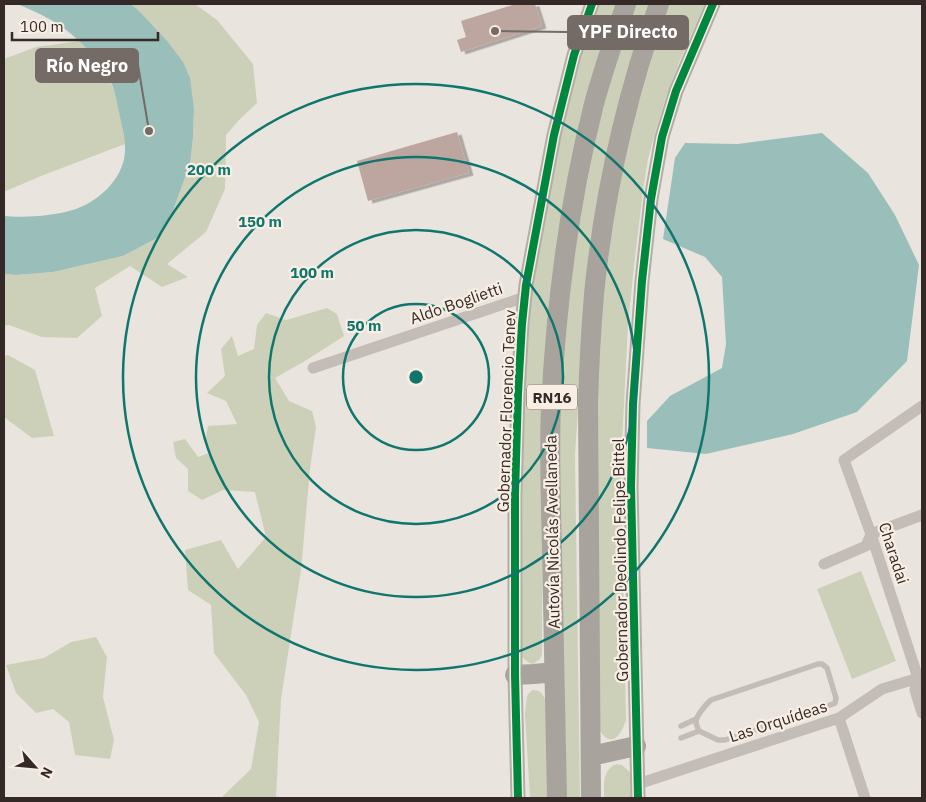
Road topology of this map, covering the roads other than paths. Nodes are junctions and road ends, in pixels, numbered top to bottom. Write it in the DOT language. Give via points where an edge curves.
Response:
graph roads {
  1 [pos="592,4"];
  2 [pos="626,4"];
  3 [pos="659,4"];
  4 [pos="713,4"];
  5 [pos="525,297"];
  6 [pos="313,368"];
  7 [pos="922,406"];
  8 [pos="922,515"];
  9 [pos="871,534"];
  10 [pos="824,564"];
  11 [pos="554,672"];
  12 [pos="515,674"];
  13 [pos="920,677"];
  14 [pos="922,713"];
  15 [pos="839,718"];
  16 [pos="696,719"];
  17 [pos="680,726"];
  18 [pos="699,731"];
  19 [pos="681,738"];
  20 [pos="636,746"];
  21 [pos="590,756"];
  22 [pos="638,791"];
  23 [pos="518,798"];
  24 [pos="557,798"];
  25 [pos="592,798"];
  26 [pos="865,798"];
  1 -- 5 [label="street, Gobernador Florencio Tenev" via="574,55 556,126"];
  2 -- 11 [label="highway, Autovía Nicolás Avellaneda / RN16" via="587,136 558,314 550,434"];
  3 -- 21 [label="highway, RN16" via="617,151 594,293 588,404"];
  4 -- 20 [label="street, Gobernador Deolindo Felipe Bittel" via="682,76 662,138 642,281 631,486"];
  5 -- 6 [label="street, Aldo Boglietti"];
  5 -- 12 [label="street, Gobernador Florencio Tenev" via="517,417"];
  7 -- 9 [label="street, Charadai" via="844,460"];
  8 -- 9 [label="street"];
  9 -- 10 [label="street" via="866,546"];
  9 -- 13 [label="street, Charadai"];
  11 -- 12 [label="highway"];
  11 -- 24 [label="highway, Autovía Nicolás Avellaneda / RN16"];
  12 -- 23 [label="street, Gobernador Florencio Tenev"];
  13 -- 14 [label="street, Charadai" via="915,690"];
  13 -- 15 [label="street, Las Orquídeas" via="882,689"];
  15 -- 22 [label="street, Las Orquídeas"];
  15 -- 26 [label="street"];
  16 -- 17 [label="lane"];
  16 -- 18 [label="lane"];
  16 -- 18 [label="lane" via="708,702 715,698 818,664 827,668 836,698 831,705 725,740"];
  18 -- 19 [label="lane"];
  20 -- 21 [label="highway"];
  20 -- 22 [label="street, Gobernador Deolindo Felipe Bittel"];
  21 -- 25 [label="highway, RN16"];
}
